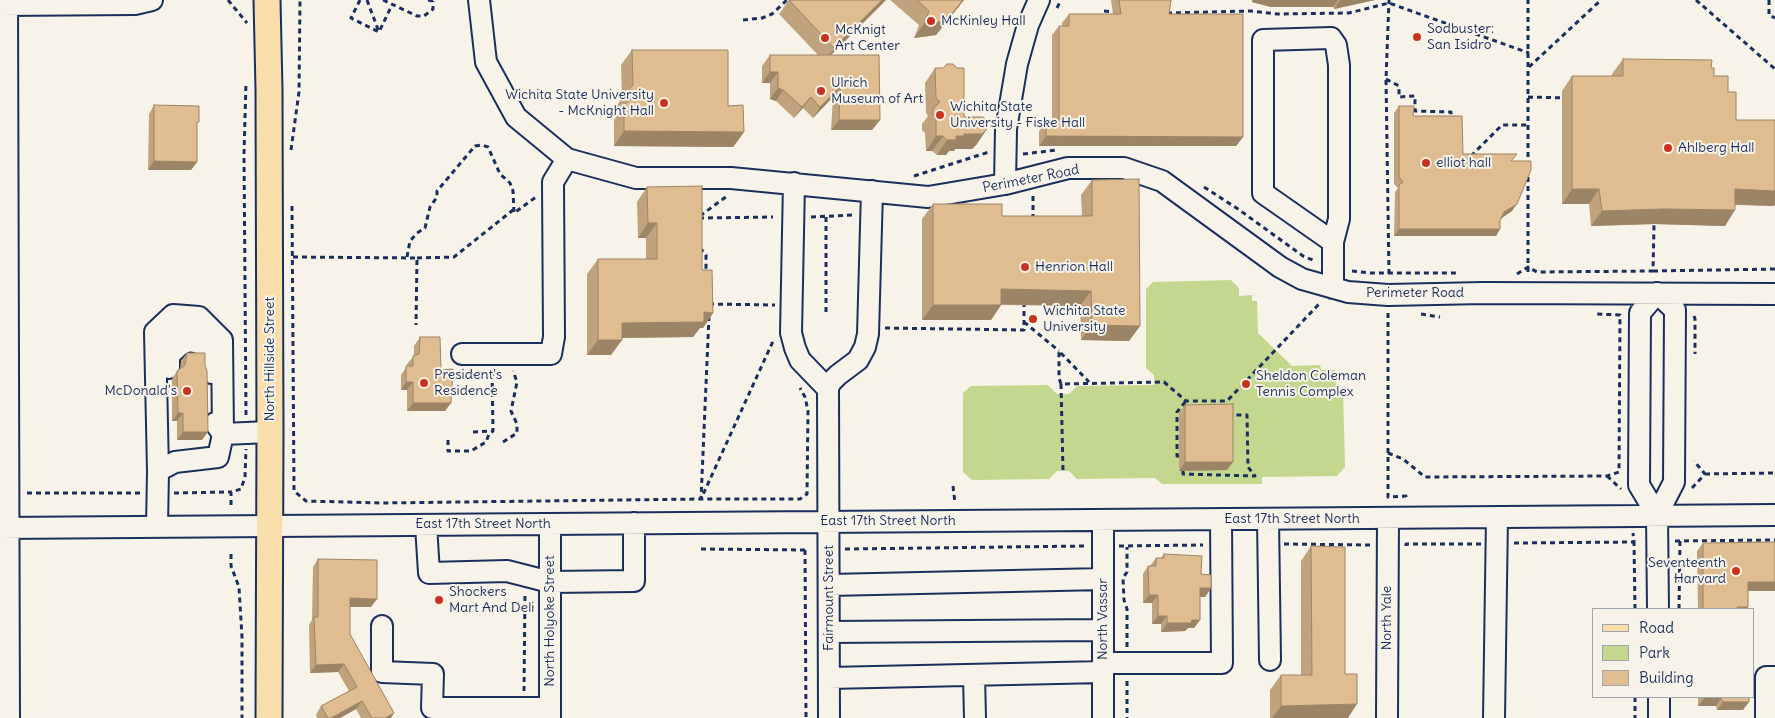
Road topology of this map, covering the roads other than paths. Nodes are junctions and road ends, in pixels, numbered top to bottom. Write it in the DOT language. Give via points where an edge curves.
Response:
graph roads {
  1 [pos="152,0"];
  2 [pos="266,0"];
  3 [pos="479,0"];
  4 [pos="1038,0"];
  5 [pos="5,3"];
  6 [pos="567,159"];
  7 [pos="794,183"];
  8 [pos="1005,184"];
  9 [pos="872,191"];
  10 [pos="1333,242"];
  11 [pos="1657,293"];
  12 [pos="1775,294"];
  13 [pos="1330,297"];
  14 [pos="462,354"];
  15 [pos="828,389"];
  16 [pos="258,433"];
  17 [pos="223,434"];
  18 [pos="158,450"];
  19 [pos="158,471"];
  20 [pos="1657,515"];
  21 [pos="1775,515"];
  22 [pos="1497,517"];
  23 [pos="1388,518"];
  24 [pos="1221,519"];
  25 [pos="1268,519"];
  26 [pos="1104,520"];
  27 [pos="828,522"];
  28 [pos="634,523"];
  29 [pos="550,524"];
  30 [pos="426,525"];
  31 [pos="270,526"];
  32 [pos="157,527"];
  33 [pos="5,528"];
  34 [pos="1104,579"];
  35 [pos="550,582"];
  36 [pos="829,584"];
  37 [pos="1658,608"];
  38 [pos="382,626"];
  39 [pos="1104,630"];
  40 [pos="829,632"];
  41 [pos="1270,660"];
  42 [pos="1104,668"];
  43 [pos="974,675"];
  44 [pos="1775,677"];
  45 [pos="829,678"];
  46 [pos="1659,698"];
  47 [pos="550,713"];
  48 [pos="9,718"];
  49 [pos="269,718"];
  50 [pos="830,718"];
  51 [pos="975,718"];
  52 [pos="1103,718"];
  53 [pos="1387,718"];
  54 [pos="1494,718"];
  55 [pos="1659,718"];
  56 [pos="1766,718"];
  1 -- 5 [label="street" via="136,4"];
  2 -- 16 [label="main road, North Hillside Street" via="269,89"];
  3 -- 6 [label="street, Perimeter Road" via="486,62 516,117"];
  4 -- 8 [label="street" via="1017,64 1006,129"];
  5 -- 33 [label="street" via="9,494"];
  6 -- 7 [label="street, Perimeter Road" via="636,178 731,178"];
  6 -- 14 [label="street" via="553,182 554,337 551,354"];
  7 -- 9 [label="street, Perimeter Road"];
  7 -- 15 [label="street" via="791,333 800,360"];
  8 -- 9 [label="street, Perimeter Road" via="928,197"];
  8 -- 13 [label="street, Perimeter Road" via="1068,168 1124,168 1162,181 1280,267"];
  9 -- 15 [label="street" via="868,334 858,360 838,375"];
  10 -- 10 [label="street" via="1263,193 1263,40 1331,38 1336,45 1339,65 1339,219"];
  10 -- 13 [label="street"];
  11 -- 12 [label="street, Perimeter Road"];
  11 -- 13 [label="street, Perimeter Road" via="1367,294"];
  11 -- 20 [label="street" via="1640,313 1639,485"];
  11 -- 20 [label="street" via="1675,310 1675,329 1674,482"];
  15 -- 27 [label="street, Fairmount Street"];
  16 -- 17 [label="street"];
  16 -- 31 [label="main road, North Hillside Street"];
  17 -- 18 [label="street" via="211,418 211,356 203,330 189,325 175,329 169,341 168,423"];
  17 -- 18 [label="street" via="222,340 199,317 173,315 155,332"];
  17 -- 19 [label="street" via="218,457 175,462"];
  18 -- 19 [label="street"];
  19 -- 32 [label="street"];
  20 -- 21 [label="street, East 17th Street North"];
  20 -- 22 [label="street, East 17th Street North"];
  20 -- 37 [label="street"];
  22 -- 23 [label="street, East 17th Street North"];
  22 -- 54 [label="street"];
  23 -- 25 [label="street, East 17th Street North"];
  23 -- 53 [label="street, North Yale"];
  24 -- 25 [label="street, East 17th Street North"];
  24 -- 26 [label="street, East 17th Street North"];
  24 -- 42 [label="street" via="1222,663 1126,663"];
  25 -- 41 [label="street"];
  26 -- 27 [label="street, East 17th Street North"];
  26 -- 34 [label="street, North Vassar"];
  27 -- 28 [label="street, East 17th Street North"];
  27 -- 36 [label="street, Fairmount Street"];
  28 -- 29 [label="street, East 17th Street North"];
  28 -- 35 [label="street" via="634,581"];
  29 -- 30 [label="street, East 17th Street North"];
  29 -- 35 [label="street, North Holyoke Street"];
  30 -- 31 [label="street, East 17th Street North"];
  30 -- 35 [label="street" via="428,573 507,571"];
  31 -- 32 [label="street, East 17th Street North"];
  31 -- 49 [label="main road, North Hillside Street"];
  32 -- 33 [label="street, East 17th Street North"];
  33 -- 48 [label="street"];
  34 -- 36 [label="street"];
  34 -- 39 [label="street, North Vassar"];
  35 -- 47 [label="street, North Holyoke Street"];
  36 -- 40 [label="street, Fairmount Street"];
  38 -- 47 [label="street" via="382,672 433,674 432,708 524,708"];
  39 -- 40 [label="street"];
  39 -- 42 [label="street, North Vassar"];
  40 -- 45 [label="street, Fairmount Street"];
  42 -- 43 [label="street"];
  42 -- 52 [label="street, North Vassar"];
  43 -- 45 [label="street"];
  43 -- 51 [label="street"];
  44 -- 56 [label="street" via="1766,677"];
  45 -- 50 [label="street, Fairmount Street"];
  46 -- 55 [label="street"];
}
